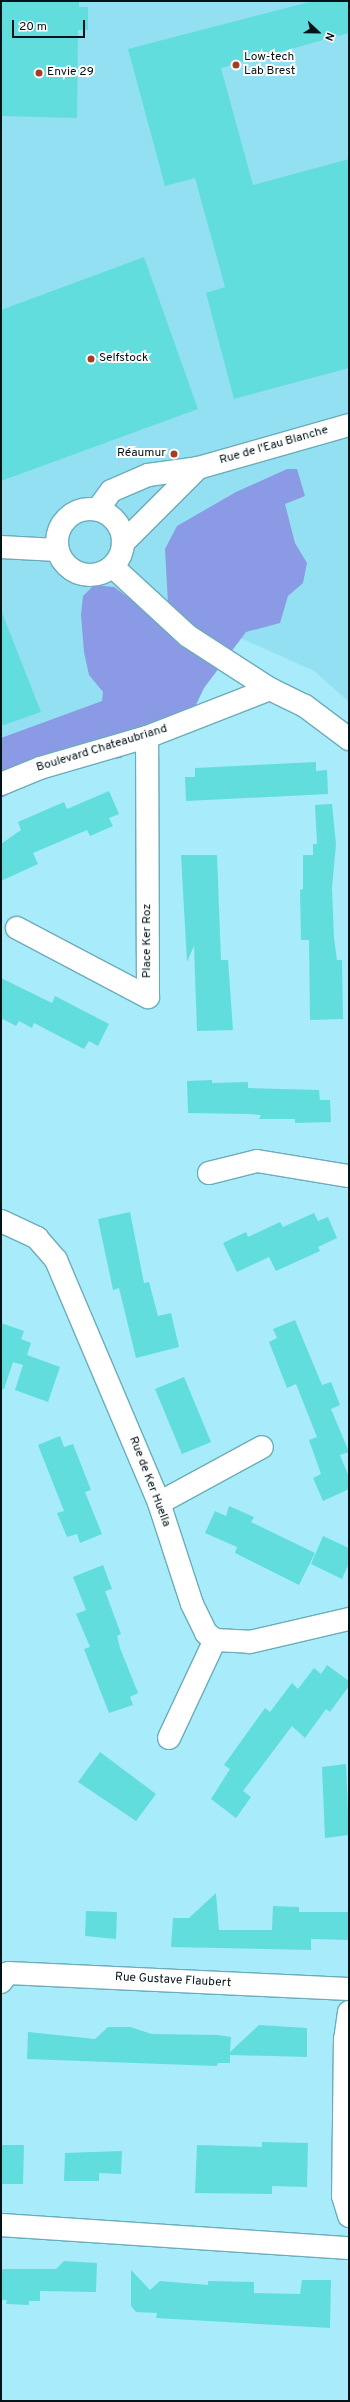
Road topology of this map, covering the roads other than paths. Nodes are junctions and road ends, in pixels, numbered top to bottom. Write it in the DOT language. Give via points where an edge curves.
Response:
graph roads {
  1 [pos="349,425"];
  2 [pos="198,468"];
  3 [pos="98,509"];
  4 [pos="123,543"];
  5 [pos="1,547"];
  6 [pos="57,550"];
  7 [pos="112,567"];
  8 [pos="270,689"];
  9 [pos="147,737"];
  10 [pos="349,739"];
  11 [pos="1,784"];
  12 [pos="17,928"];
  13 [pos="209,1174"];
  14 [pos="349,1176"];
  15 [pos="1,1221"];
  16 [pos="262,1447"];
  17 [pos="159,1503"];
  18 [pos="349,1619"];
  19 [pos="216,1640"];
  20 [pos="168,1738"];
  21 [pos="1,1982"];
  22 [pos="349,1989"];
  23 [pos="349,2012"];
  24 [pos="349,2216"];
  25 [pos="1,2225"];
  26 [pos="349,2248"];
  1 -- 2 [label="street, Rue de l'Eau Blanche"];
  2 -- 3 [label="street, Rue de l'Eau Blanche" via="155,473 128,482 111,491"];
  2 -- 4 [label="street, Rue de l'Eau Blanche"];
  3 -- 4 [label="street" via="118,523"];
  3 -- 6 [label="street" via="81,510 68,517 59,530"];
  4 -- 7 [label="street" via="120,558"];
  5 -- 6 [label="street"];
  6 -- 7 [label="street" via="65,564 79,574 96,575"];
  7 -- 8 [label="street" via="188,636"];
  8 -- 9 [label="street, Boulevard Chateaubriand"];
  8 -- 10 [label="street" via="305,706"];
  9 -- 11 [label="street, Boulevard Chateaubriand" via="40,768"];
  9 -- 12 [label="street, Place Ker Roz" via="148,997"];
  13 -- 14 [label="street" via="257,1161"];
  15 -- 17 [label="street, Rue de Ker Huella" via="37,1238 56,1260"];
  16 -- 17 [label="street"];
  17 -- 19 [label="street, Rue de Ker Huella" via="199,1622"];
  18 -- 19 [label="street" via="250,1642"];
  19 -- 20 [label="street"];
  21 -- 22 [label="street, Rue Gustave Flaubert" via="8,1974"];
  23 -- 24 [label="street" via="345,2039 342,2196"];
  25 -- 26 [label="street"];
}
